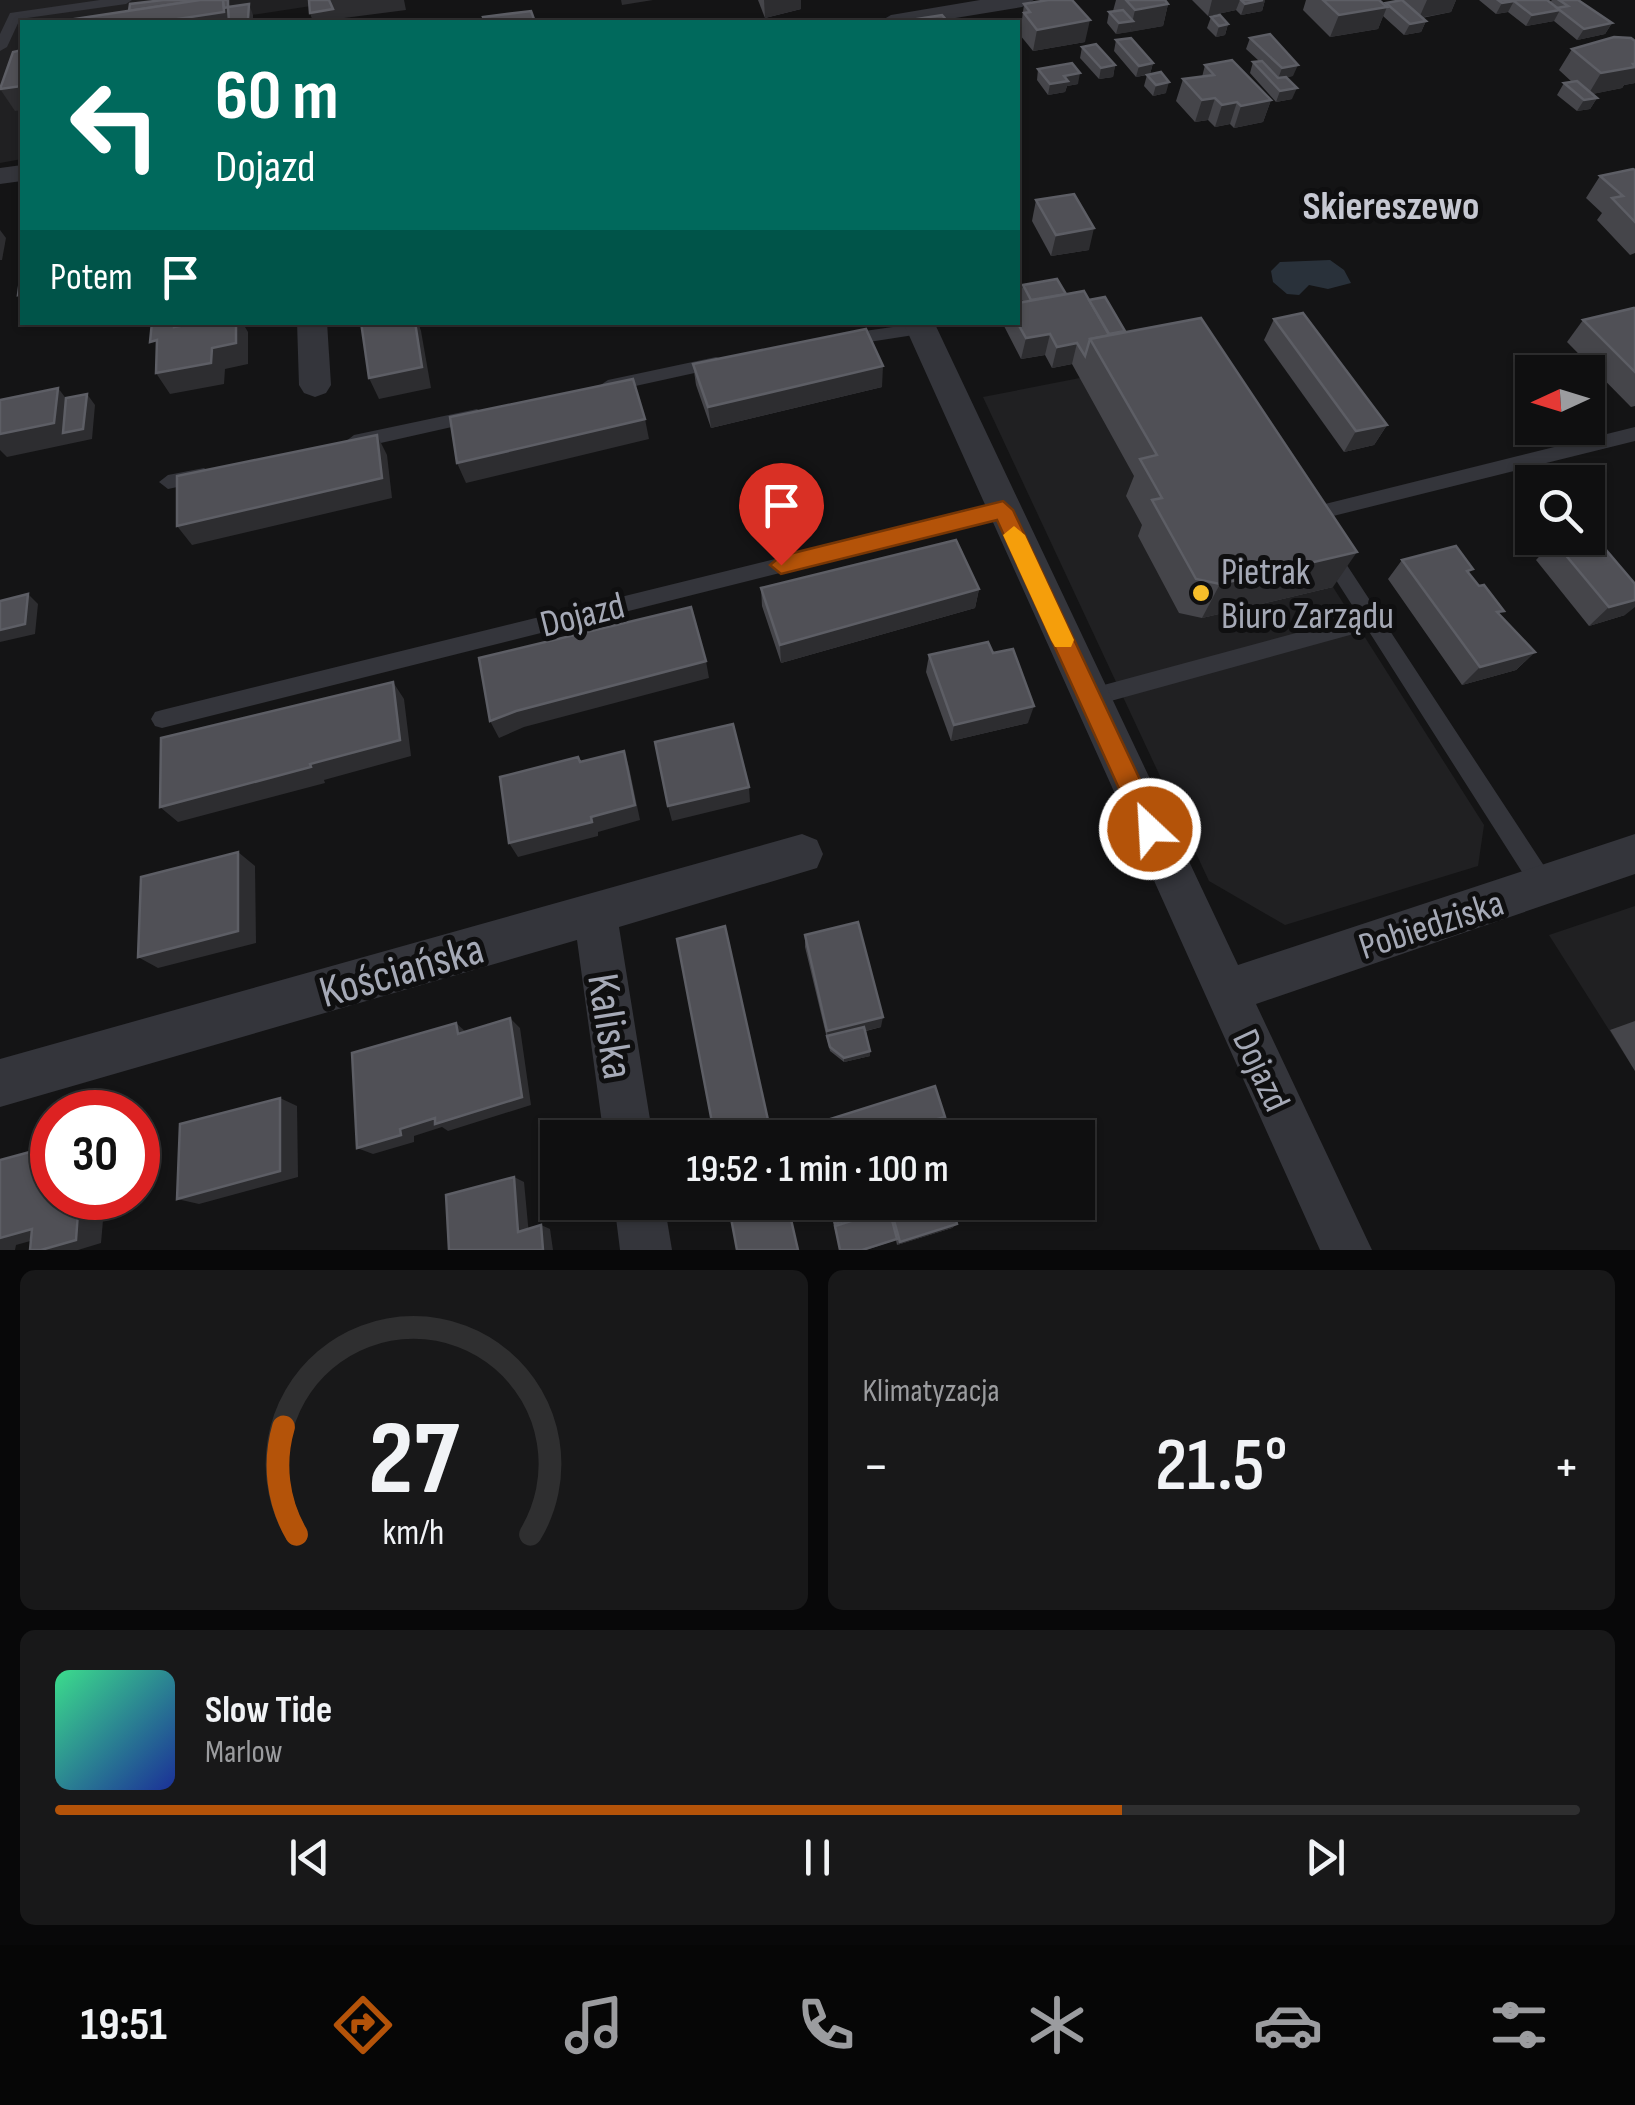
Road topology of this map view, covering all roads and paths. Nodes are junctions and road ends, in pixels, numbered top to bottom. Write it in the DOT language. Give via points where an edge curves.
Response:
graph roads {
  1 [pos="126,0"];
  2 [pos="1022,0"];
  3 [pos="903,20"];
  4 [pos="0,47"];
  5 [pos="312,325"];
  6 [pos="919,326"];
  7 [pos="824,342"];
  8 [pos="743,357"];
  9 [pos="315,385"];
  10 [pos="590,390"];
  11 [pos="494,411"];
  12 [pos="1635,434"];
  13 [pos="340,445"];
  14 [pos="226,470"];
  15 [pos="168,482"];
  16 [pos="1003,510"];
  17 [pos="1372,620"];
  18 [pos="1090,698"];
  19 [pos="162,719"];
  20 [pos="802,854"];
  21 [pos="1635,854"];
  22 [pos="1544,886"];
  23 [pos="595,914"];
  24 [pos="1226,992"];
  25 [pos="0,1083"];
  26 [pos="626,1120"];
  27 [pos="642,1220"];
  28 [pos="646,1250"];
  29 [pos="1346,1250"];
  1 -- 4 [label="lane" via="14,16"];
  2 -- 3 [label="street"];
  5 -- 9 [label="street"];
  6 -- 7 [label="lane"];
  6 -- 16 [label="street, Dojazd"];
  8 -- 10 [label="lane"];
  11 -- 13 [label="lane"];
  12 -- 17 [label="lane" via="1300,508"];
  14 -- 15 [label="lane"];
  16 -- 18 [label="street, Dojazd"];
  16 -- 19 [label="lane, Dojazd"];
  17 -- 18 [label="lane"];
  17 -- 22 [label="lane"];
  18 -- 24 [label="street, Dojazd"];
  20 -- 23 [label="street, Kościańska"];
  21 -- 22 [label="street, Pobiedziska"];
  22 -- 24 [label="street, Pobiedziska"];
  23 -- 25 [label="street, Kościańska"];
  23 -- 26 [label="street, Kaliska"];
  24 -- 29 [label="street, Dojazd"];
  27 -- 28 [label="street"];
}
